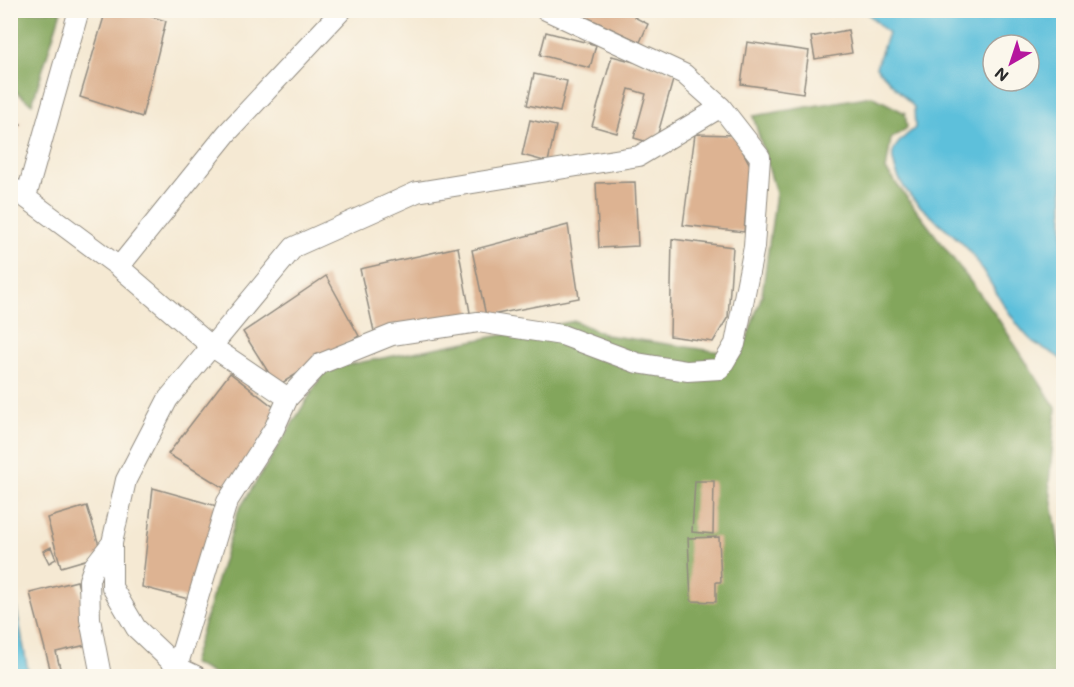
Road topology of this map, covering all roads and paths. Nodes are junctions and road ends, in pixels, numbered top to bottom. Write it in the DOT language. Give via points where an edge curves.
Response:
graph roads {
  1 [pos="79,10"];
  2 [pos="342,10"];
  3 [pos="546,10"];
  4 [pos="721,107"];
  5 [pos="18,192"];
  6 [pos="119,267"];
  7 [pos="211,346"];
  8 [pos="288,398"];
  9 [pos="112,543"];
  10 [pos="177,667"];
  11 [pos="101,676"];
  12 [pos="196,676"];
  1 -- 5 [label="lane"];
  2 -- 6 [label="lane" via="227,133"];
  3 -- 4 [label="lane" via="684,74"];
  4 -- 7 [label="lane" via="639,156 417,192 294,247"];
  4 -- 8 [label="lane" via="760,157 753,247 735,344 720,369 687,371 637,363 562,335 478,322 392,335 320,364"];
  5 -- 6 [label="lane"];
  6 -- 7 [label="lane"];
  7 -- 8 [label="lane"];
  7 -- 9 [label="lane" via="168,399 126,480"];
  8 -- 10 [label="lane" via="274,429 227,502"];
  9 -- 10 [label="lane" via="112,587 136,628"];
  9 -- 11 [label="lane" via="94,566 89,580 90,619"];
  10 -- 12 [label="lane"];
}
